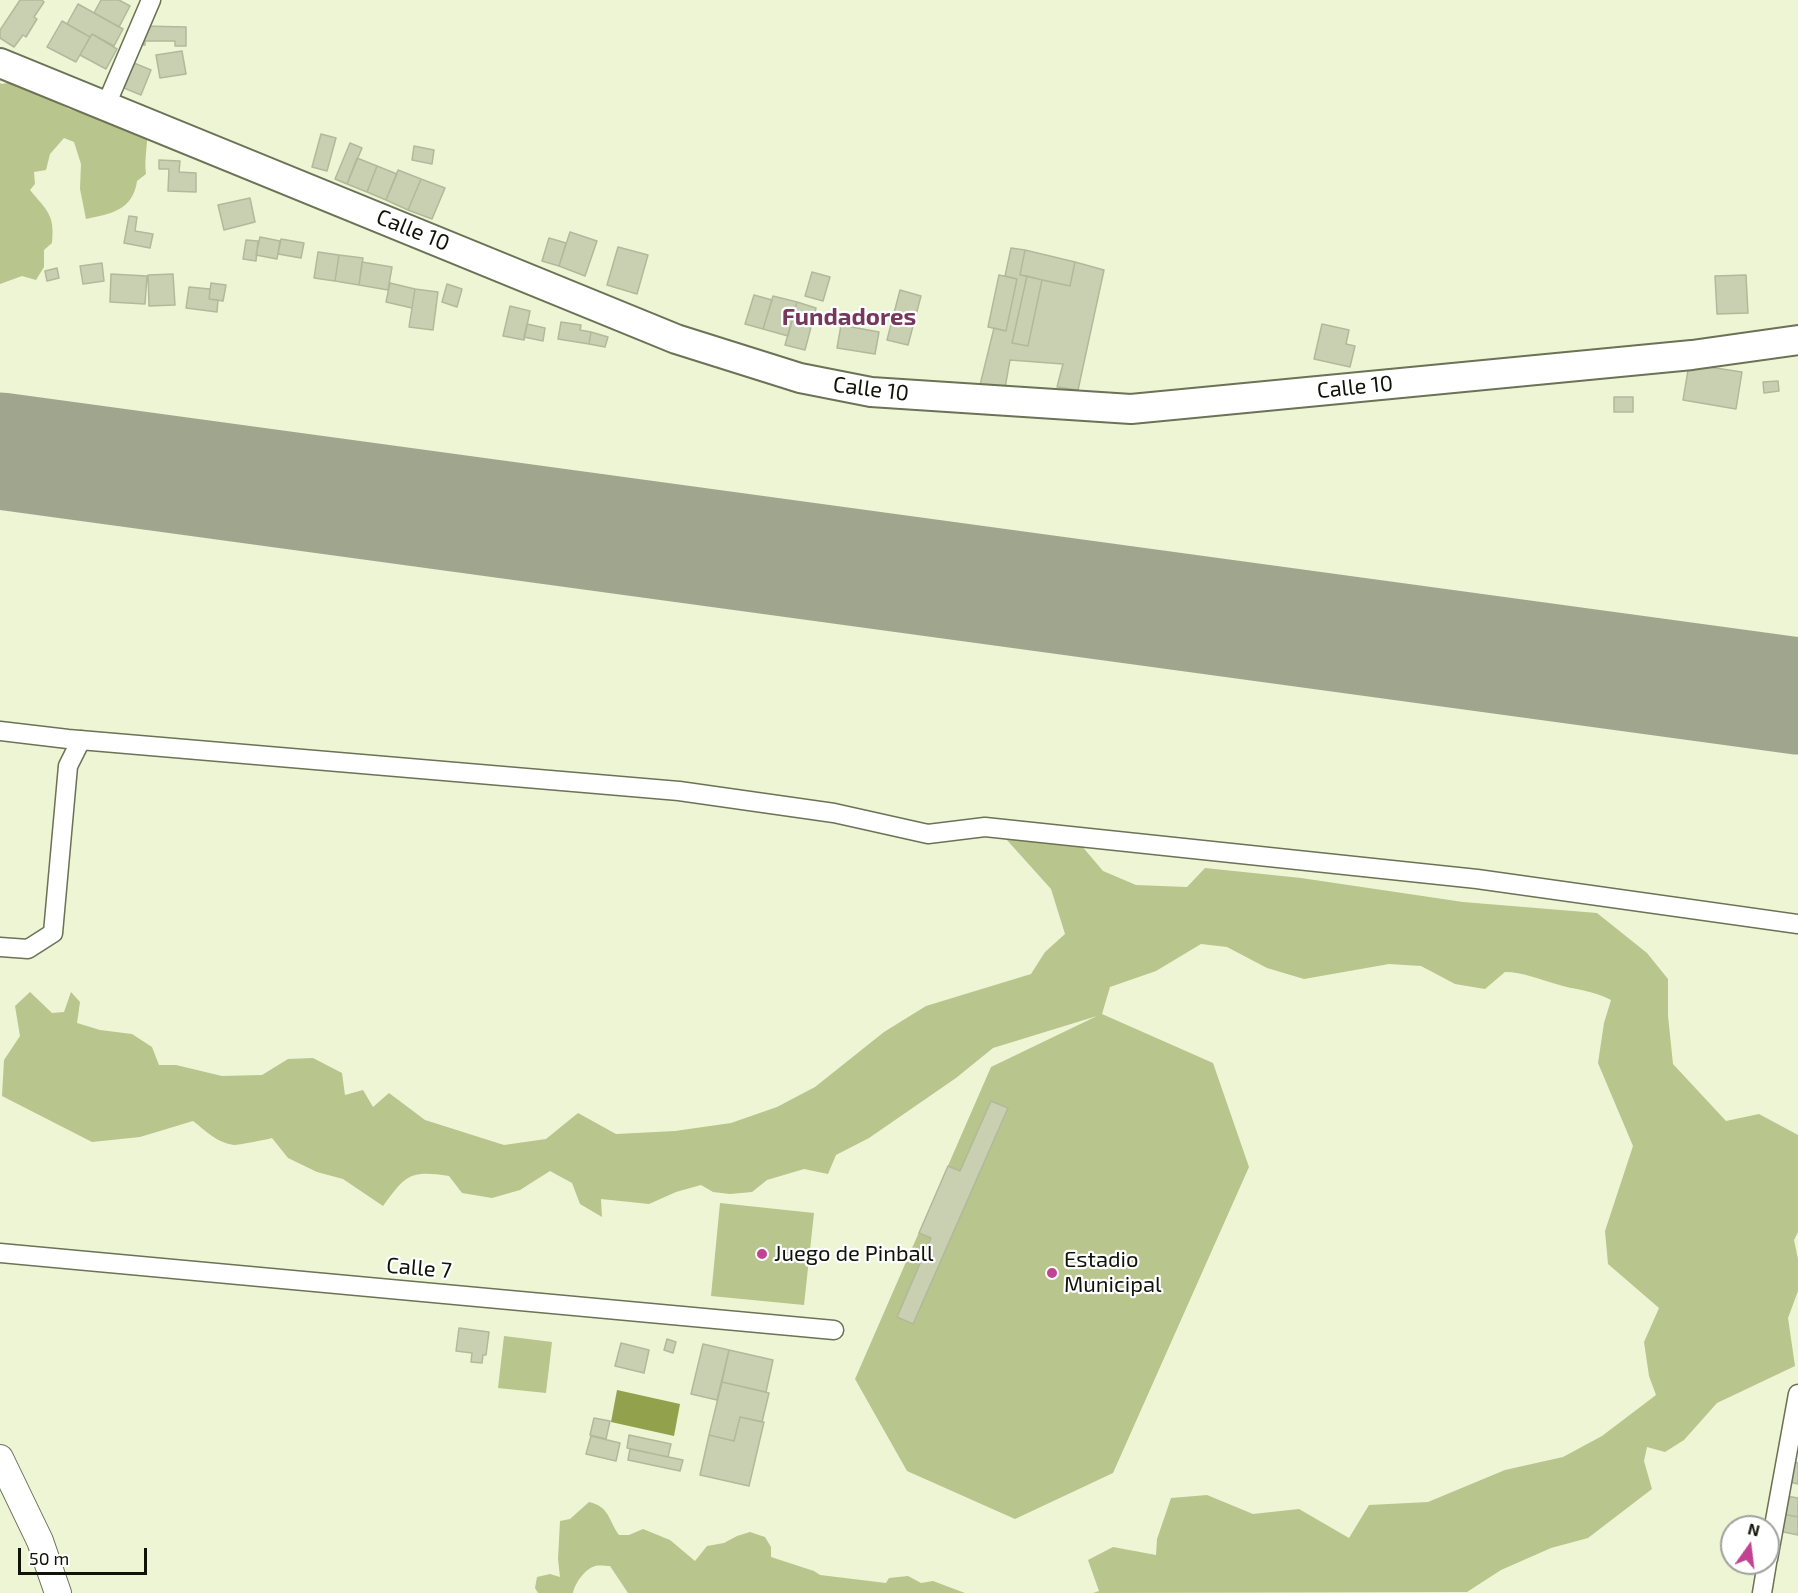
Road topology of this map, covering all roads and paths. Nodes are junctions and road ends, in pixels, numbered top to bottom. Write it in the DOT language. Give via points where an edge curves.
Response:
graph roads {
  1 [pos="151,0"];
  2 [pos="0,63"];
  3 [pos="106,105"];
  4 [pos="1798,340"];
  5 [pos="0,731"];
  6 [pos="81,740"];
  7 [pos="1798,924"];
  8 [pos="0,947"];
  9 [pos="0,1253"];
  10 [pos="834,1330"];
  11 [pos="1798,1394"];
  12 [pos="1793,1447"];
  13 [pos="0,1458"];
  14 [pos="1778,1515"];
  15 [pos="1765,1575"];
  16 [pos="58,1593"];
  17 [pos="1762,1593"];
  1 -- 3 [label="street"];
  2 -- 3 [label="main road, Calle 10"];
  3 -- 4 [label="main road, Calle 10" via="676,339 800,378 871,392 1131,410 1692,355"];
  5 -- 6 [label="street"];
  6 -- 7 [label="street" via="679,791 834,813 928,834 997,828 1478,879"];
  6 -- 8 [label="street" via="68,766 53,933 28,949"];
  9 -- 10 [label="street, Calle 7"];
  11 -- 12 [label="street"];
  12 -- 14 [label="street"];
  13 -- 16 [label="street" via="40,1541"];
  15 -- 17 [label="street"];
}
